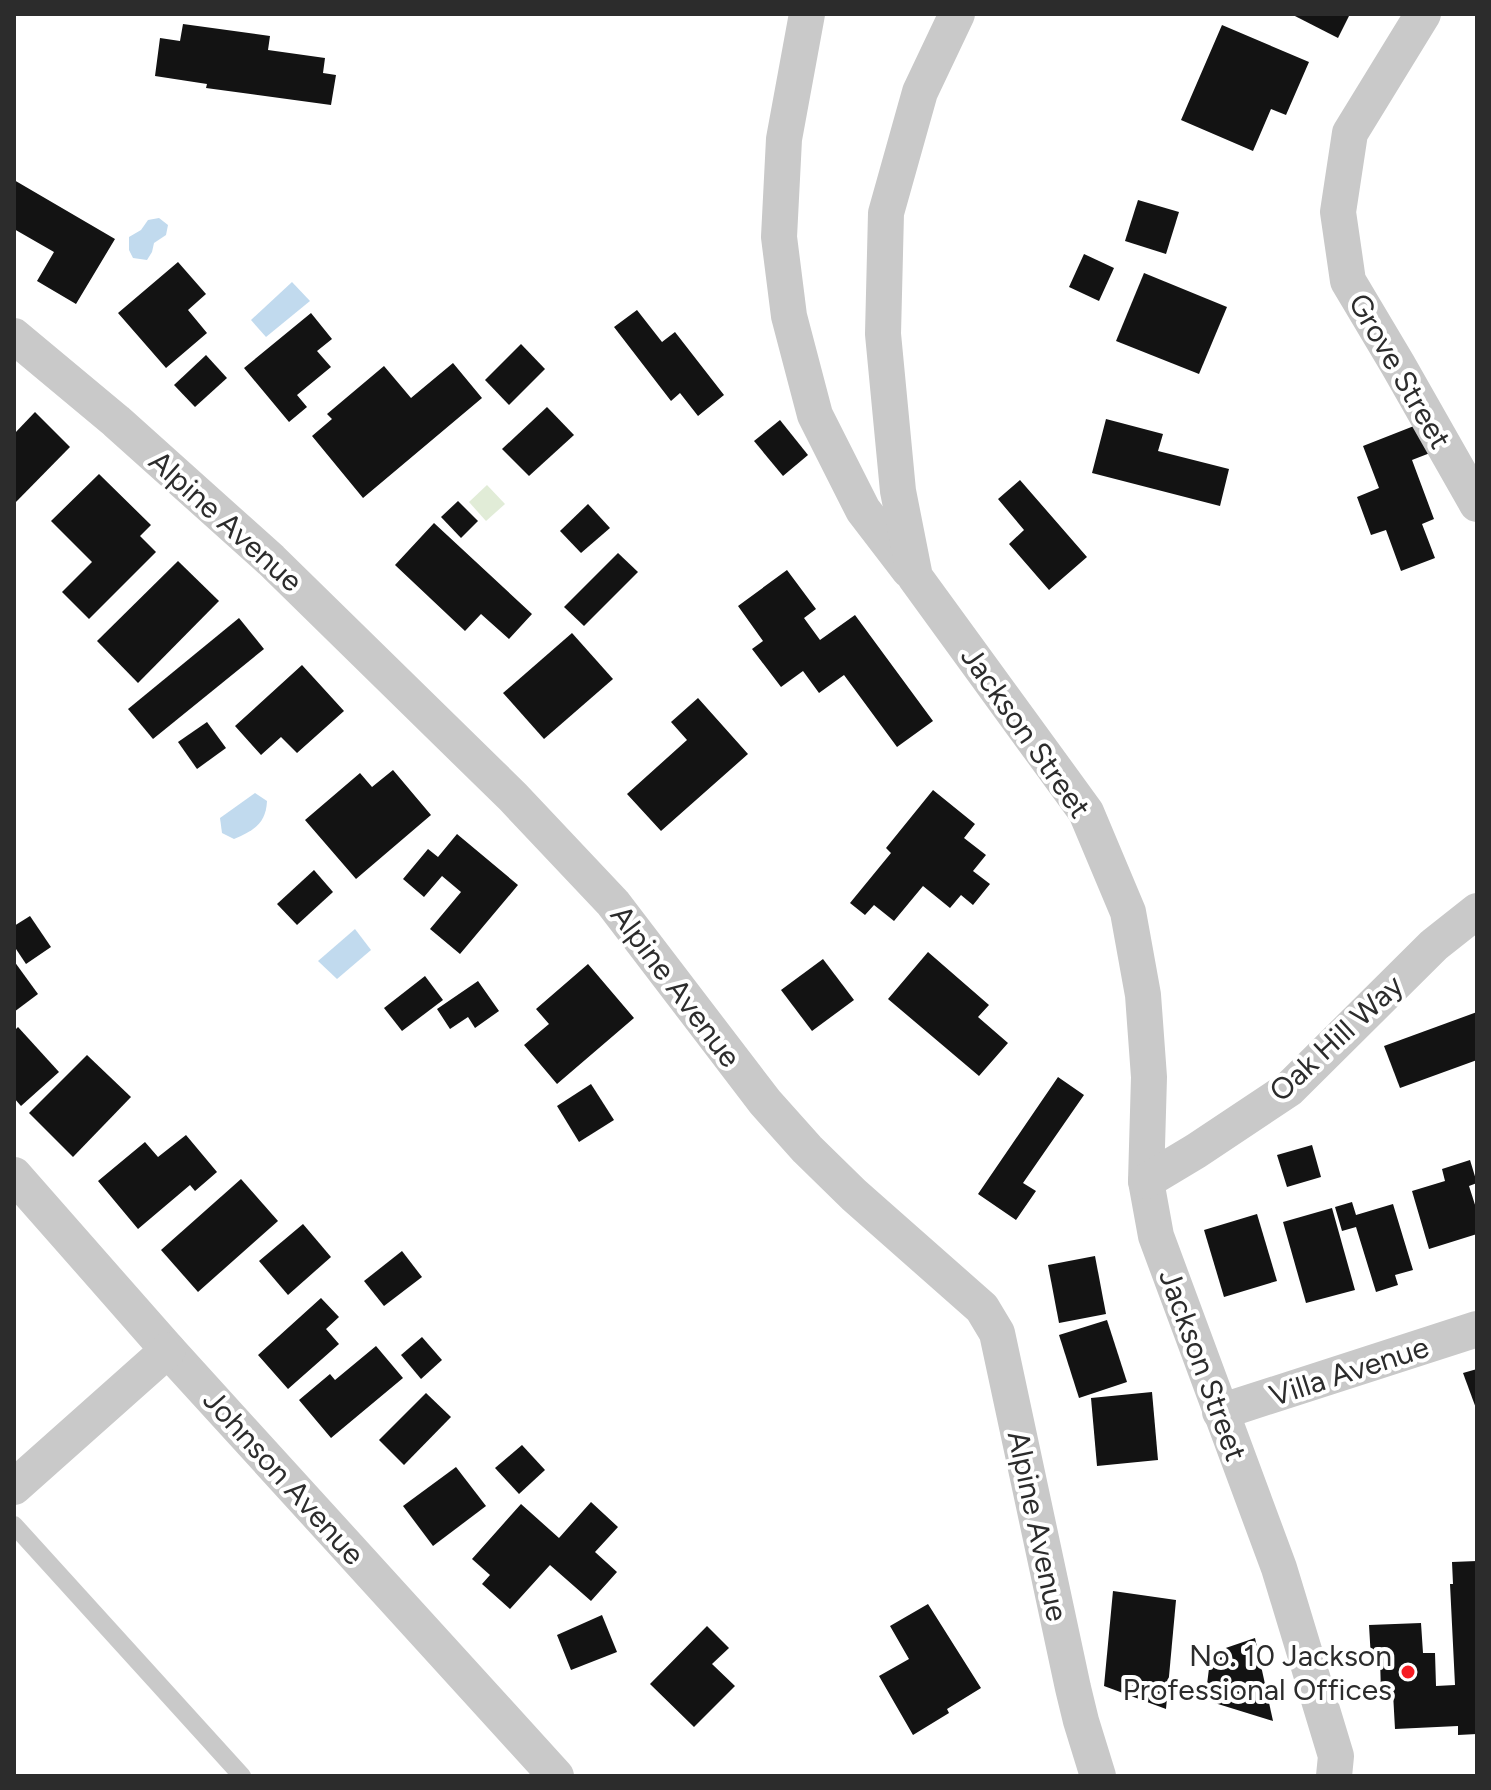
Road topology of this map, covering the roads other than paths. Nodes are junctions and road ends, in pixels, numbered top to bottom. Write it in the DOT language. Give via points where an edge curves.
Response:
graph roads {
  1 [pos="807,14"];
  2 [pos="957,14"];
  3 [pos="1423,14"];
  4 [pos="14,336"];
  5 [pos="1477,504"];
  6 [pos="915,577"];
  7 [pos="1477,911"];
  8 [pos="14,1175"];
  9 [pos="1146,1181"];
  10 [pos="1477,1329"];
  11 [pos="168,1350"];
  12 [pos="1220,1412"];
  13 [pos="14,1487"];
  14 [pos="14,1525"];
  15 [pos="242,1776"];
  16 [pos="556,1776"];
  17 [pos="1098,1776"];
  18 [pos="1334,1776"];
  1 -- 6 [label="street" via="784,139 779,237 789,316 815,415 863,510"];
  2 -- 6 [label="street, Jackson Street" via="920,92 886,213 883,334 898,491"];
  3 -- 5 [label="street, Grove Street" via="1350,133 1338,212 1348,281"];
  4 -- 17 [label="street, Alpine Avenue" via="271,560 513,797 613,903 807,1149 982,1308 997,1333 1078,1709"];
  6 -- 9 [label="street, Jackson Street" via="1086,812 1128,912 1143,995 1149,1077"];
  7 -- 9 [label="street, Oak Hill Way" via="1434,945 1289,1089"];
  8 -- 11 [label="street, Johnson Avenue"];
  9 -- 12 [label="street, Jackson Street" via="1156,1236"];
  10 -- 12 [label="street, Villa Avenue"];
  11 -- 13 [label="street"];
  11 -- 16 [label="street, Johnson Avenue"];
  12 -- 18 [label="street, Jackson Street" via="1283,1580 1336,1756"];
  14 -- 15 [label="lane"];
}
